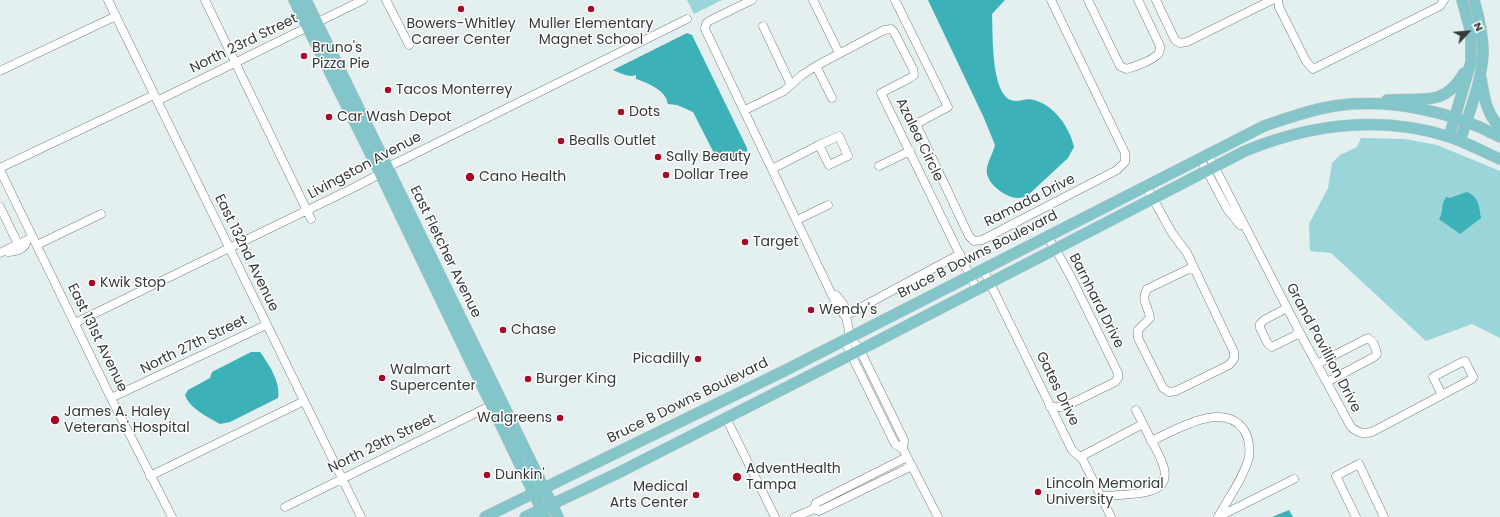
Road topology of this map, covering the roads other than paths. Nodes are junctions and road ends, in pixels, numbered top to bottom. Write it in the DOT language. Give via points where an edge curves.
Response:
graph roads {
  1 [pos="108,0"];
  2 [pos="206,0"];
  3 [pos="294,0"];
  4 [pos="306,0"];
  5 [pos="363,0"];
  6 [pos="386,0"];
  7 [pos="752,0"];
  8 [pos="813,0"];
  9 [pos="895,0"];
  10 [pos="1051,0"];
  11 [pos="1088,0"];
  12 [pos="1138,0"];
  13 [pos="1156,0"];
  14 [pos="1272,0"];
  15 [pos="1278,0"];
  16 [pos="1462,0"];
  17 [pos="1474,0"];
  18 [pos="1442,3"];
  19 [pos="116,16"];
  20 [pos="687,19"];
  21 [pos="313,25"];
  22 [pos="763,26"];
  23 [pos="409,44"];
  24 [pos="839,53"];
  25 [pos="236,62"];
  26 [pos="1471,62"];
  27 [pos="816,66"];
  28 [pos="0,71"];
  29 [pos="1480,72"];
  30 [pos="791,85"];
  31 [pos="156,98"];
  32 [pos="832,98"];
  33 [pos="1355,104"];
  34 [pos="745,110"];
  35 [pos="1461,120"];
  36 [pos="1500,127"];
  37 [pos="1500,137"];
  38 [pos="1454,139"];
  39 [pos="819,145"];
  40 [pos="910,151"];
  41 [pos="1204,156"];
  42 [pos="1500,160"];
  43 [pos="879,166"];
  44 [pos="0,169"];
  45 [pos="772,169"];
  46 [pos="1210,169"];
  47 [pos="384,171"];
  48 [pos="1146,186"];
  49 [pos="14,199"];
  50 [pos="1153,199"];
  51 [pos="828,205"];
  52 [pos="0,206"];
  53 [pos="307,211"];
  54 [pos="101,214"];
  55 [pos="311,219"];
  56 [pos="797,220"];
  57 [pos="1047,237"];
  58 [pos="30,239"];
  59 [pos="18,244"];
  60 [pos="37,245"];
  61 [pos="229,248"];
  62 [pos="1055,248"];
  63 [pos="2,252"];
  64 [pos="960,254"];
  65 [pos="1193,267"];
  66 [pos="983,269"];
  67 [pos="971,276"];
  68 [pos="990,283"];
  69 [pos="830,288"];
  70 [pos="977,290"];
  71 [pos="844,305"];
  72 [pos="858,308"];
  73 [pos="1287,308"];
  74 [pos="845,316"];
  75 [pos="449,317"];
  76 [pos="75,323"];
  77 [pos="266,325"];
  78 [pos="1300,333"];
  79 [pos="847,338"];
  80 [pos="855,353"];
  81 [pos="803,361"];
  82 [pos="1317,364"];
  83 [pos="485,367"];
  84 [pos="784,371"];
  85 [pos="1327,382"];
  86 [pos="785,388"];
  87 [pos="1442,395"];
  88 [pos="112,398"];
  89 [pos="304,401"];
  90 [pos="492,405"];
  91 [pos="1050,407"];
  92 [pos="742,410"];
  93 [pos="1136,410"];
  94 [pos="726,418"];
  95 [pos="1143,424"];
  96 [pos="1151,441"];
  97 [pos="1080,456"];
  98 [pos="907,457"];
  99 [pos="912,466"];
  100 [pos="150,476"];
  101 [pos="342,479"];
  102 [pos="1294,479"];
  103 [pos="545,488"];
  104 [pos="534,493"];
  105 [pos="1101,496"];
  106 [pos="552,504"];
  107 [pos="285,507"];
  108 [pos="814,509"];
  109 [pos="543,513"];
  110 [pos="172,517"];
  111 [pos="361,517"];
  112 [pos="485,517"];
  113 [pos="525,517"];
  114 [pos="558,517"];
  115 [pos="775,517"];
  116 [pos="794,517"];
  117 [pos="938,517"];
  118 [pos="1111,517"];
  119 [pos="1218,517"];
  120 [pos="1356,517"];
  121 [pos="1384,517"];
  1 -- 19 [label="street, East 132nd Avenue"];
  2 -- 25 [label="street"];
  3 -- 21 [label="main road, East Fletcher Avenue"];
  4 -- 21 [label="main road, East Fletcher Avenue"];
  5 -- 21 [label="street, North 23rd Street"];
  6 -- 23 [label="street"];
  7 -- 34 [label="street" via="706,24 706,29"];
  8 -- 24 [label="street"];
  9 -- 10 [label="street, Ramada Drive" via="948,107 916,124 969,236 974,241 982,240 1035,213 1117,170 1125,162 1125,153"];
  11 -- 12 [label="street" via="1120,66 1126,69 1156,56 1160,51"];
  13 -- 14 [label="street" via="1175,40 1180,43 1187,42"];
  15 -- 18 [label="street" via="1282,14 1306,61 1313,69"];
  16 -- 26 [label="main road" via="1471,34"];
  17 -- 29 [label="main road" via="1482,35"];
  19 -- 28 [label="street"];
  19 -- 31 [label="street, East 132nd Avenue"];
  20 -- 47 [label="street, Livingston Avenue"];
  21 -- 25 [label="street, North 23rd Street"];
  21 -- 47 [label="main road, East Fletcher Avenue"];
  22 -- 30 [label="street"];
  24 -- 27 [label="street"];
  24 -- 40 [label="street, Azalea Circle" via="884,30 891,29 894,32 914,74 881,93"];
  25 -- 31 [label="street, North 23rd Street"];
  25 -- 53 [label="street"];
  26 -- 33 [label="main road" via="1454,89 1438,98"];
  26 -- 35 [label="main road"];
  27 -- 30 [label="street"];
  27 -- 32 [label="street"];
  29 -- 35 [label="main road"];
  29 -- 36 [label="main road" via="1484,100"];
  30 -- 34 [label="street" via="784,92"];
  31 -- 44 [label="street, North 23rd Street"];
  31 -- 61 [label="street, East 132nd Avenue"];
  33 -- 35 [label="main road, Bruce B Downs Boulevard" via="1402,106"];
  33 -- 41 [label="main road, Bruce B Downs Boulevard" via="1285,118"];
  34 -- 45 [label="street"];
  35 -- 37 [label="main road, Bruce B Downs Boulevard"];
  35 -- 38 [label="main road"];
  38 -- 42 [label="main road, Bruce B Downs Boulevard"];
  38 -- 46 [label="main road, Bruce B Downs Boulevard" via="1403,127 1326,127 1270,140"];
  39 -- 45 [label="street"];
  40 -- 43 [label="street"];
  40 -- 64 [label="street, Azalea Circle"];
  41 -- 46 [label="street, Grand Pavillion Drive"];
  41 -- 48 [label="main road, Bruce B Downs Boulevard"];
  44 -- 49 [label="street, East 131st Avenue"];
  45 -- 56 [label="street"];
  46 -- 50 [label="main road, Bruce B Downs Boulevard"];
  46 -- 73 [label="street, Grand Pavillion Drive" via="1227,208 1248,233"];
  47 -- 53 [label="street, Livingston Avenue"];
  47 -- 75 [label="main road, East Fletcher Avenue"];
  47 -- 83 [label="main road, East Fletcher Avenue"];
  48 -- 50 [label="street"];
  48 -- 57 [label="main road, Bruce B Downs Boulevard"];
  49 -- 52 [label="street"];
  49 -- 58 [label="street, East 131st Avenue"];
  50 -- 62 [label="main road, Bruce B Downs Boulevard"];
  50 -- 65 [label="street"];
  51 -- 56 [label="street"];
  52 -- 59 [label="street"];
  53 -- 55 [label="street"];
  53 -- 61 [label="street, Livingston Avenue"];
  54 -- 60 [label="street"];
  56 -- 69 [label="street"];
  57 -- 62 [label="street, Barnhard Drive"];
  57 -- 66 [label="main road, Bruce B Downs Boulevard"];
  58 -- 59 [label="street"];
  58 -- 60 [label="street, East 131st Avenue"];
  58 -- 63 [label="street" via="23,248"];
  59 -- 63 [label="street"];
  60 -- 76 [label="street, East 131st Avenue"];
  61 -- 76 [label="street, Livingston Avenue"];
  61 -- 77 [label="street, East 132nd Avenue"];
  62 -- 68 [label="main road, Bruce B Downs Boulevard"];
  62 -- 91 [label="street, Barnhard Drive" via="1118,373 1118,378 1115,382 1064,407"];
  64 -- 67 [label="street, Azalea Circle"];
  64 -- 72 [label="street"];
  65 -- 65 [label="street" via="1234,352 1234,359 1229,365 1169,392 1163,388 1138,338 1138,330 1150,318 1143,295 1146,289"];
  66 -- 67 [label="main road, Bruce B Downs Boulevard"];
  66 -- 68 [label="street, Gates Drive"];
  67 -- 70 [label="street, Azalea Circle"];
  67 -- 79 [label="main road, Bruce B Downs Boulevard"];
  68 -- 70 [label="main road, Bruce B Downs Boulevard"];
  68 -- 91 [label="street, Gates Drive"];
  69 -- 71 [label="street"];
  69 -- 74 [label="street"];
  70 -- 80 [label="main road, Bruce B Downs Boulevard"];
  71 -- 72 [label="street"];
  71 -- 74 [label="street"];
  72 -- 74 [label="street"];
  73 -- 78 [label="street, Grand Pavillion Drive"];
  73 -- 78 [label="street" via="1260,324 1268,344 1272,347"];
  74 -- 79 [label="street"];
  75 -- 83 [label="main road" via="461,330 471,351"];
  75 -- 90 [label="main road, East Fletcher Avenue"];
  76 -- 88 [label="street, East 131st Avenue"];
  77 -- 88 [label="street, North 27th Street"];
  77 -- 89 [label="street, East 132nd Avenue"];
  78 -- 82 [label="street, Grand Pavillion Drive"];
  79 -- 80 [label="street"];
  79 -- 81 [label="main road, Bruce B Downs Boulevard"];
  80 -- 86 [label="main road, Bruce B Downs Boulevard"];
  80 -- 98 [label="street" via="895,444"];
  81 -- 84 [label="main road, Bruce B Downs Boulevard"];
  81 -- 86 [label="main road" via="789,378"];
  82 -- 85 [label="street, Grand Pavillion Drive"];
  82 -- 85 [label="street" via="1368,338 1371,340 1377,354"];
  83 -- 103 [label="main road, East Fletcher Avenue"];
  84 -- 92 [label="main road" via="782,379 777,384"];
  84 -- 103 [label="main road, Bruce B Downs Boulevard"];
  85 -- 87 [label="street, Grand Pavillion Drive" via="1351,427 1364,434"];
  86 -- 92 [label="main road, Bruce B Downs Boulevard"];
  87 -- 87 [label="street, Grand Pavillion Drive" via="1472,379 1473,374 1466,361 1433,377"];
  88 -- 100 [label="street, East 131st Avenue"];
  89 -- 100 [label="street"];
  89 -- 101 [label="street, East 132nd Avenue"];
  90 -- 101 [label="street, North 29th Street"];
  90 -- 104 [label="main road, East Fletcher Avenue"];
  91 -- 97 [label="street, Gates Drive" via="1072,450"];
  92 -- 94 [label="main road, Bruce B Downs Boulevard"];
  93 -- 95 [label="street"];
  94 -- 106 [label="main road, Bruce B Downs Boulevard"];
  94 -- 115 [label="street"];
  95 -- 96 [label="street"];
  95 -- 97 [label="street"];
  96 -- 105 [label="street" via="1164,465 1163,482 1150,491"];
  96 -- 119 [label="street" via="1198,420 1226,417 1241,426 1249,445 1249,456"];
  97 -- 105 [label="street, Gates Drive"];
  98 -- 99 [label="street"];
  98 -- 108 [label="street" via="816,503"];
  99 -- 108 [label="street" via="819,511"];
  99 -- 117 [label="street"];
  100 -- 110 [label="street, East 131st Avenue"];
  101 -- 107 [label="street, North 29th Street"];
  101 -- 111 [label="street, East 132nd Avenue"];
  102 -- 119 [label="street"];
  103 -- 104 [label="main road, Bruce B Downs Boulevard"];
  103 -- 106 [label="main road, East Fletcher Avenue"];
  104 -- 109 [label="main road, East Fletcher Avenue"];
  104 -- 112 [label="main road, Bruce B Downs Boulevard"];
  105 -- 118 [label="street, Gates Drive"];
  106 -- 109 [label="main road, Bruce B Downs Boulevard"];
  106 -- 114 [label="main road, East Fletcher Avenue"];
  108 -- 116 [label="street"];
  109 -- 113 [label="main road, Bruce B Downs Boulevard"];
  120 -- 121 [label="street" via="1336,476 1359,464"];
}
